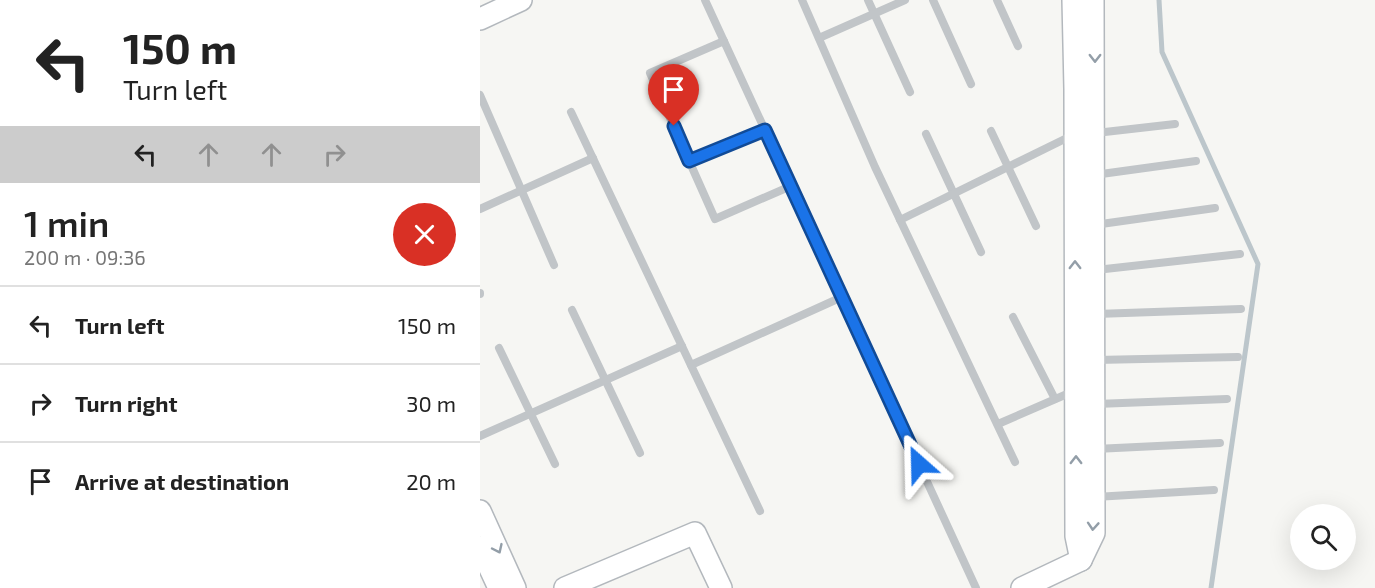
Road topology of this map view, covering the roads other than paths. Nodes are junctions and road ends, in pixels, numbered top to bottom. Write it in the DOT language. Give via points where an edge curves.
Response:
graph roads {
  1 [pos="521,0"];
  2 [pos="705,0"];
  3 [pos="802,0"];
  4 [pos="868,0"];
  5 [pos="906,0"];
  6 [pos="933,0"];
  7 [pos="998,0"];
  8 [pos="1073,0"];
  9 [pos="1094,0"];
  10 [pos="874,14"];
  11 [pos="480,19"];
  12 [pos="819,38"];
  13 [pos="724,41"];
  14 [pos="1018,46"];
  15 [pos="971,84"];
  16 [pos="910,92"];
  17 [pos="480,95"];
  18 [pos="571,112"];
  19 [pos="1175,124"];
  20 [pos="765,130"];
  21 [pos="991,131"];
  22 [pos="926,134"];
  23 [pos="1085,134"];
  24 [pos="593,159"];
  25 [pos="689,161"];
  26 [pos="1196,161"];
  27 [pos="1008,167"];
  28 [pos="1094,175"];
  29 [pos="791,186"];
  30 [pos="522,190"];
  31 [pos="954,194"];
  32 [pos="1215,208"];
  33 [pos="480,209"];
  34 [pos="900,220"];
  35 [pos="1094,225"];
  36 [pos="1036,226"];
  37 [pos="981,252"];
  38 [pos="1240,254"];
  39 [pos="554,265"];
  40 [pos="1094,270"];
  41 [pos="842,297"];
  42 [pos="1241,309"];
  43 [pos="572,310"];
  44 [pos="1094,315"];
  45 [pos="1013,317"];
  46 [pos="682,346"];
  47 [pos="499,348"];
  48 [pos="1238,357"];
  49 [pos="1094,360"];
  50 [pos="691,365"];
  51 [pos="606,380"];
  52 [pos="1076,390"];
  53 [pos="1055,399"];
  54 [pos="1227,399"];
  55 [pos="1094,404"];
  56 [pos="531,414"];
  57 [pos="998,424"];
  58 [pos="480,436"];
  59 [pos="1220,443"];
  60 [pos="1094,449"];
  61 [pos="640,453"];
  62 [pos="1015,462"];
  63 [pos="555,464"];
  64 [pos="1214,490"];
  65 [pos="1094,497"];
  66 [pos="480,511"];
  67 [pos="760,511"];
  68 [pos="480,548"];
  69 [pos="1081,560"];
  70 [pos="499,588"];
  71 [pos="515,588"];
  72 [pos="565,588"];
  73 [pos="721,588"];
  74 [pos="976,588"];
  75 [pos="1022,588"];
  1 -- 11 [label="street"];
  2 -- 13 [label="lane"];
  3 -- 12 [label="lane"];
  4 -- 10 [label="lane"];
  5 -- 10 [label="lane"];
  6 -- 15 [label="lane"];
  7 -- 14 [label="lane"];
  8 -- 23 [label="street"];
  9 -- 23 [label="street, one-way"];
  10 -- 12 [label="lane"];
  10 -- 16 [label="lane"];
  12 -- 34 [label="lane"];
  13 -- 20 [label="lane"];
  13 -- 25 [label="lane" via="650,73"];
  17 -- 30 [label="lane"];
  18 -- 24 [label="lane"];
  19 -- 23 [label="lane"];
  20 -- 25 [label="lane"];
  20 -- 29 [label="lane"];
  21 -- 27 [label="lane"];
  22 -- 31 [label="lane"];
  23 -- 27 [label="lane"];
  23 -- 28 [label="street"];
  52 -- 23 [label="street, one-way"];
  24 -- 30 [label="lane"];
  24 -- 46 [label="lane"];
  25 -- 29 [label="lane" via="715,219"];
  26 -- 28 [label="lane"];
  27 -- 31 [label="lane"];
  27 -- 36 [label="lane"];
  28 -- 35 [label="street"];
  29 -- 41 [label="lane"];
  30 -- 33 [label="lane"];
  30 -- 39 [label="lane"];
  31 -- 34 [label="lane"];
  31 -- 37 [label="lane"];
  32 -- 35 [label="lane"];
  34 -- 57 [label="lane"];
  35 -- 40 [label="street"];
  38 -- 40 [label="lane"];
  40 -- 44 [label="street"];
  41 -- 50 [label="lane"];
  41 -- 74 [label="lane"];
  42 -- 44 [label="lane"];
  43 -- 51 [label="lane"];
  44 -- 49 [label="street"];
  45 -- 53 [label="lane"];
  46 -- 50 [label="lane"];
  46 -- 51 [label="lane"];
  47 -- 56 [label="lane"];
  48 -- 49 [label="lane"];
  49 -- 55 [label="street"];
  50 -- 67 [label="lane"];
  51 -- 56 [label="lane"];
  51 -- 61 [label="lane"];
  52 -- 53 [label="lane"];
  69 -- 52 [label="street, one-way" via="1076,536"];
  53 -- 57 [label="lane"];
  54 -- 55 [label="lane"];
  55 -- 60 [label="street"];
  56 -- 58 [label="lane"];
  56 -- 63 [label="lane"];
  57 -- 62 [label="lane"];
  59 -- 60 [label="lane"];
  60 -- 65 [label="street"];
  64 -- 65 [label="lane"];
  65 -- 69 [label="street, one-way" via="1094,533"];
  66 -- 71 [label="street, one-way"];
  68 -- 70 [label="street"];
  69 -- 75 [label="street"];
  72 -- 73 [label="street" via="695,533"];
}
